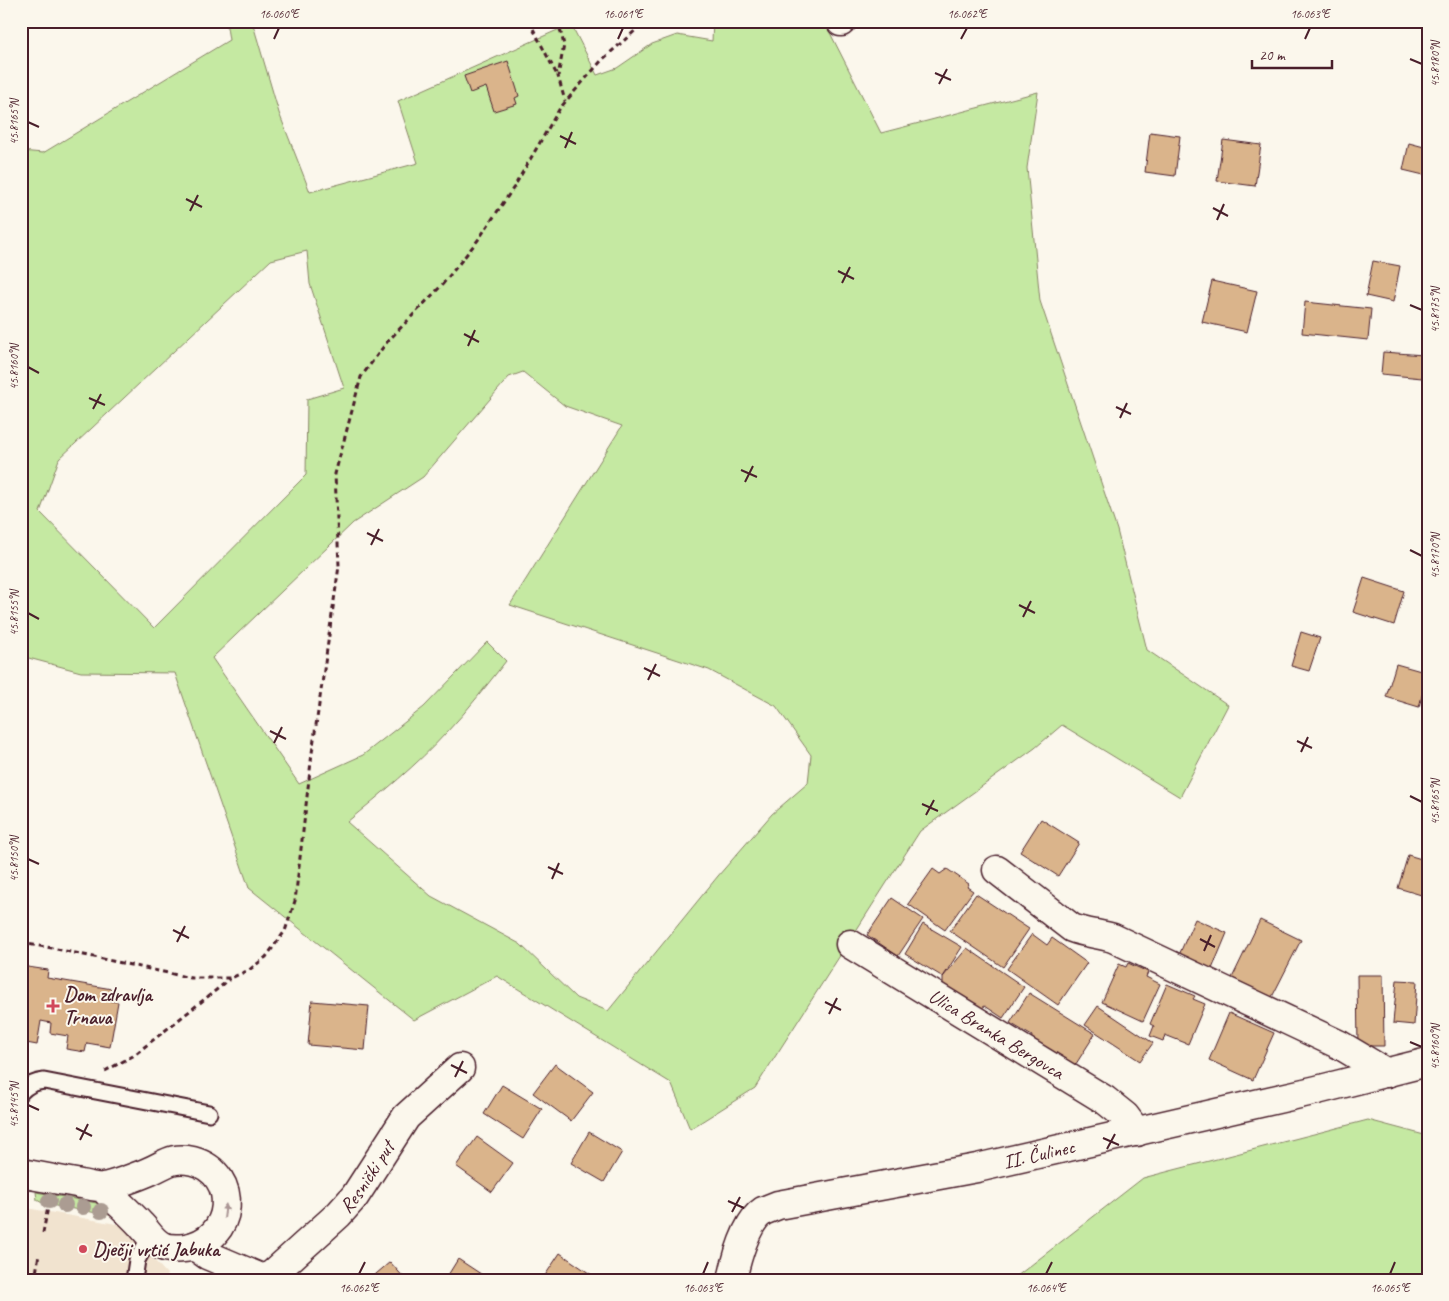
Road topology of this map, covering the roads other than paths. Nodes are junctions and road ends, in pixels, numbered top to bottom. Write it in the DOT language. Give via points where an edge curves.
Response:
graph roads {
  1 [pos="997,870"];
  2 [pos="850,944"];
  3 [pos="1428,1062"];
  4 [pos="460,1068"];
  5 [pos="1387,1073"];
  6 [pos="21,1092"];
  7 [pos="209,1113"];
  8 [pos="1137,1132"];
  9 [pos="21,1174"];
  10 [pos="103,1188"];
  11 [pos="150,1237"];
  12 [pos="196,1246"];
  13 [pos="134,1280"];
  14 [pos="266,1280"];
  15 [pos="732,1280"];
  1 -- 5 [label="street" via="1072,928 1114,938 1340,1045"];
  2 -- 8 [label="street, Ulica Branka Bergovca" via="1105,1100 1125,1116"];
  3 -- 5 [label="street, II. Čulinec"];
  4 -- 14 [label="street, Resnički put" via="406,1117 355,1196 339,1214"];
  5 -- 8 [label="street, II. Čulinec"];
  6 -- 7 [label="lane" via="34,1082 44,1081"];
  8 -- 15 [label="street, II. Čulinec" via="976,1168 778,1205 762,1212 750,1226"];
  9 -- 10 [label="street"];
  10 -- 11 [label="street"];
  12 -- 10 [label="street, one-way" via="217,1230 224,1220 226,1206 218,1178 207,1167 193,1161 178,1160"];
  11 -- 12 [label="street" via="162,1246 177,1249"];
  11 -- 13 [label="lane" via="137,1260"];
  12 -- 14 [label="street, Resnički put" via="207,1255"];
}
